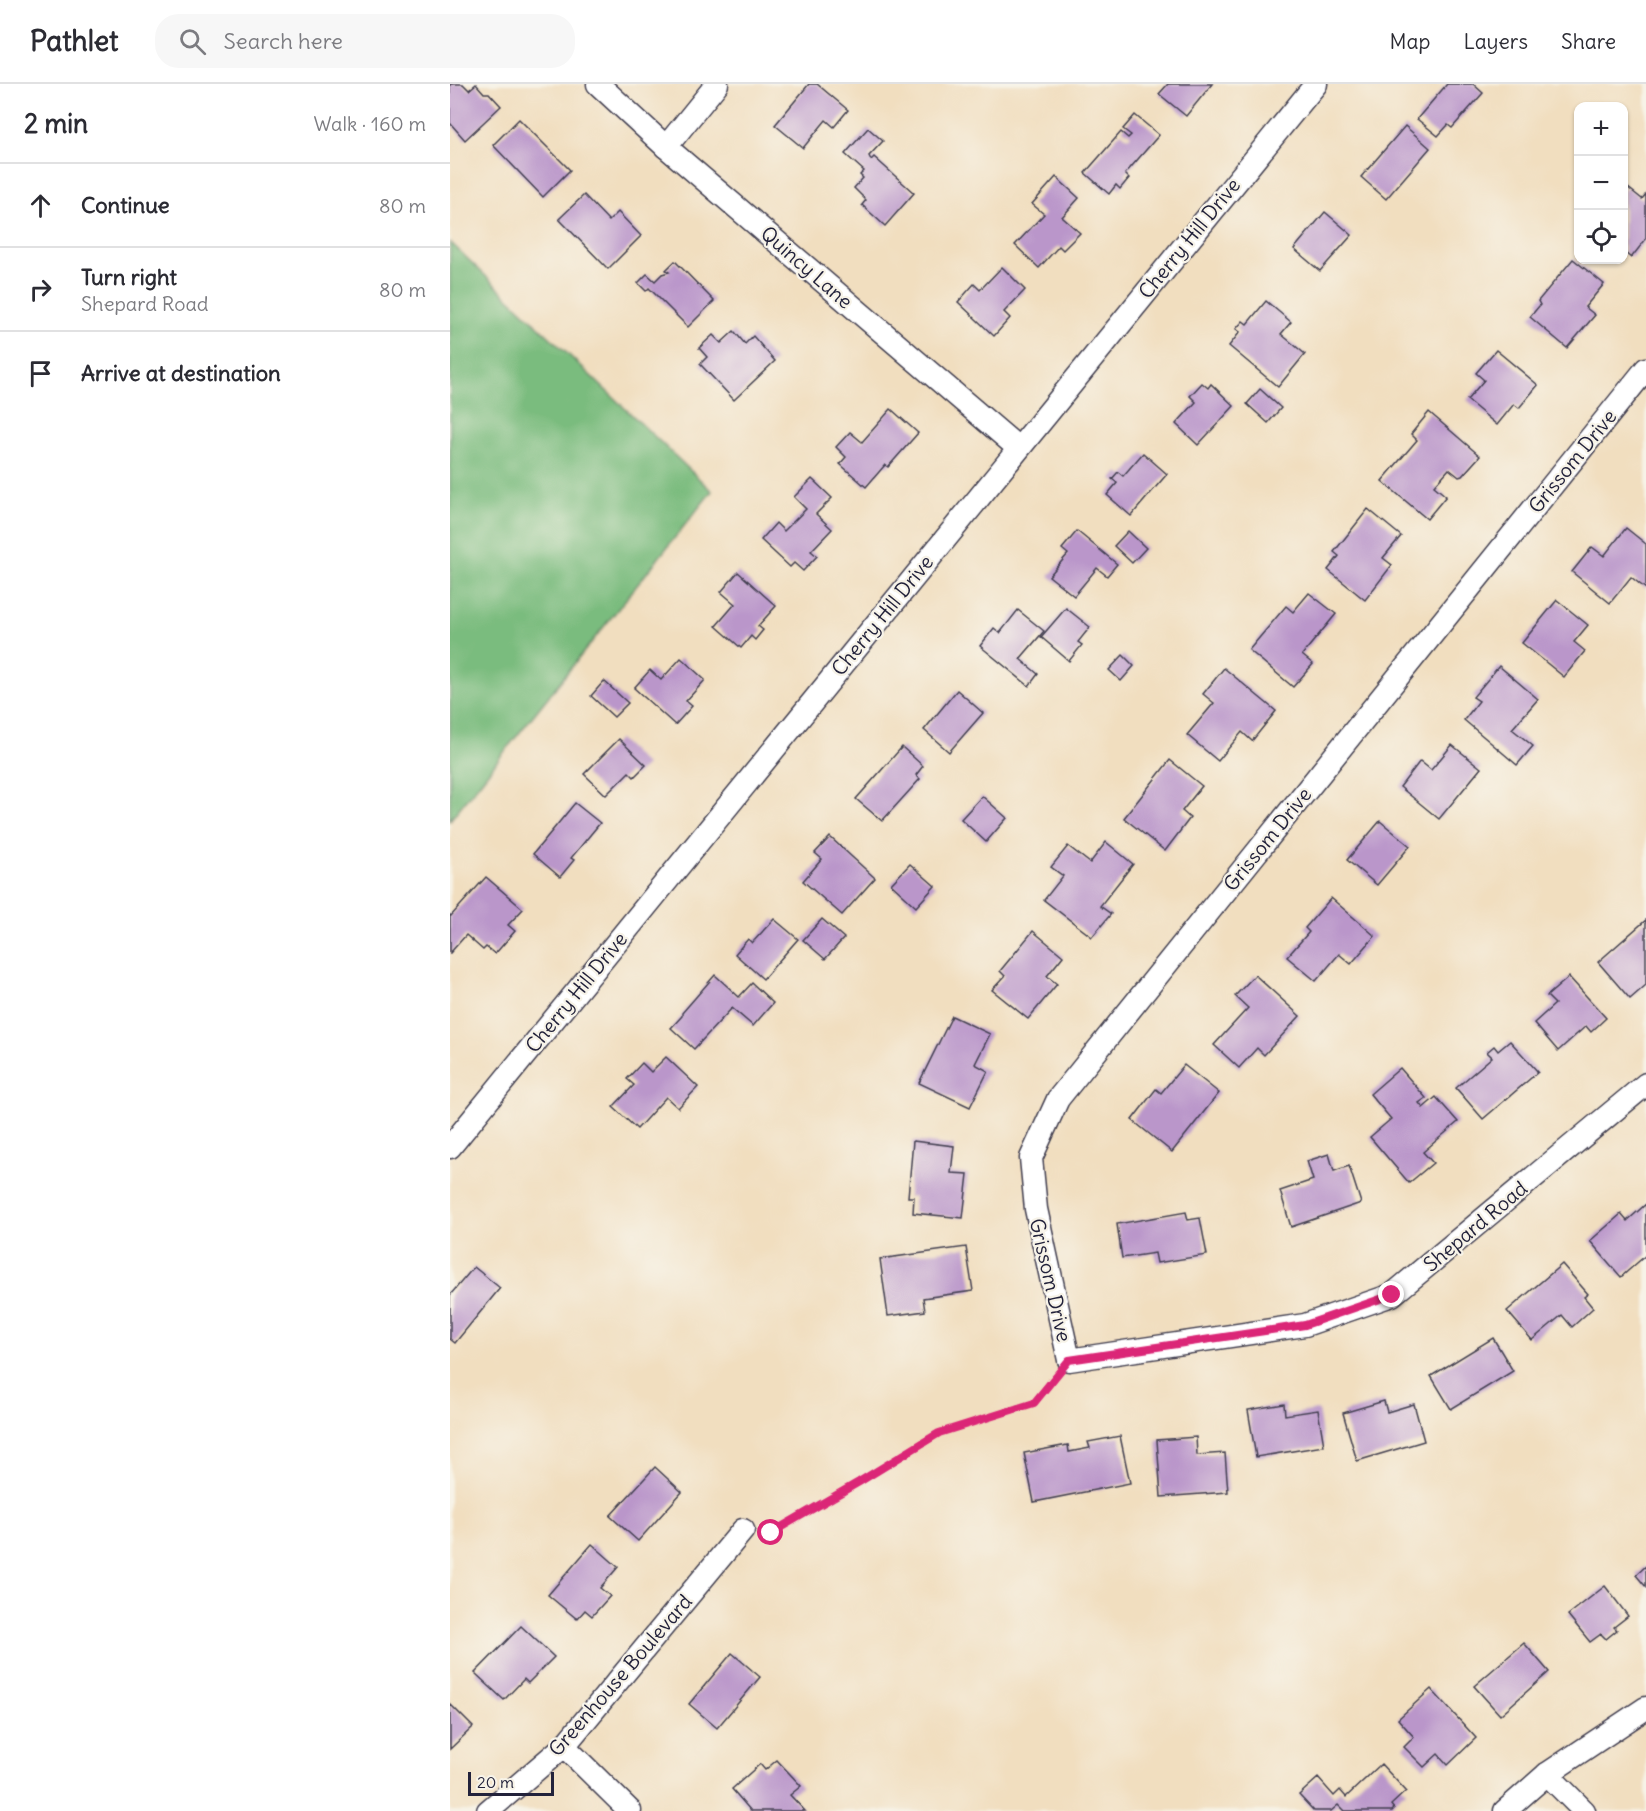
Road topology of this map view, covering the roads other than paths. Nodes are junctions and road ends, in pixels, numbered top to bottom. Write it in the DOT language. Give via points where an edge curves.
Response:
graph roads {
  1 [pos="598,84"];
  2 [pos="717,84"];
  3 [pos="1316,84"];
  4 [pos="666,147"];
  5 [pos="1646,369"];
  6 [pos="1018,448"];
  7 [pos="1646,1084"];
  8 [pos="450,1147"];
  9 [pos="1069,1360"];
  10 [pos="743,1530"];
  11 [pos="1646,1708"];
  12 [pos="564,1746"];
  13 [pos="1547,1774"];
  14 [pos="488,1811"];
  15 [pos="630,1811"];
  16 [pos="1505,1811"];
  17 [pos="1584,1811"];
  1 -- 4 [label="street, Quincy Lane"];
  2 -- 4 [label="street"];
  3 -- 6 [label="street, Cherry Hill Drive"];
  4 -- 6 [label="street, Quincy Lane"];
  5 -- 9 [label="street, Grissom Drive" via="1058,1100 1031,1158 1036,1209"];
  6 -- 8 [label="street, Cherry Hill Drive"];
  7 -- 9 [label="street, Shepard Road" via="1392,1295 1305,1325"];
  10 -- 12 [label="street, Greenhouse Boulevard"];
  11 -- 13 [label="street"];
  12 -- 14 [label="street, Greenhouse Boulevard"];
  12 -- 15 [label="street"];
  13 -- 16 [label="street"];
  13 -- 17 [label="street"];
}
